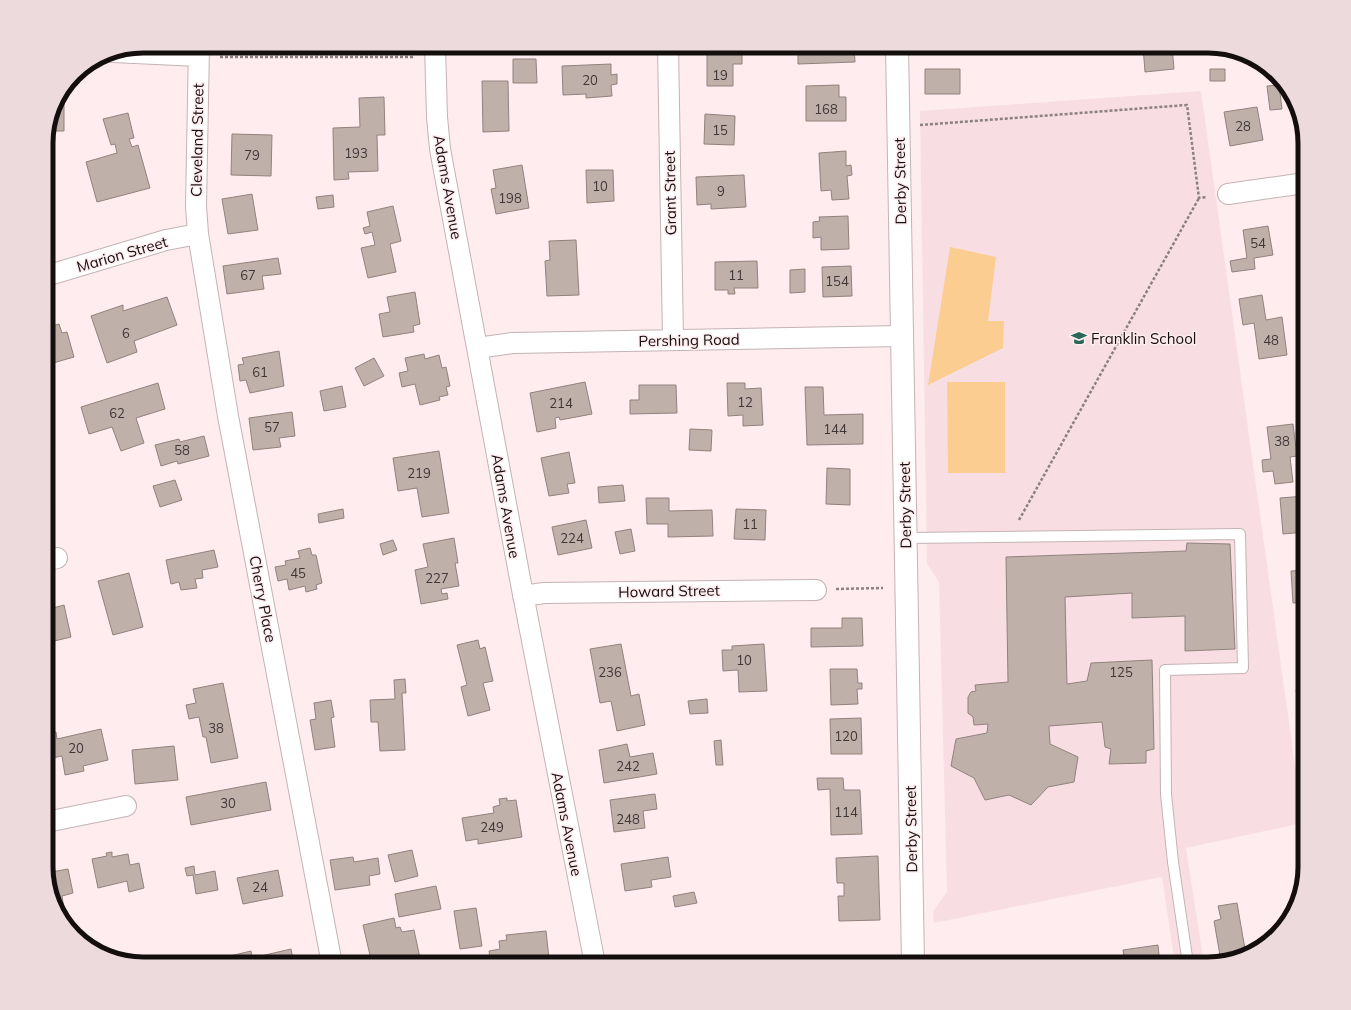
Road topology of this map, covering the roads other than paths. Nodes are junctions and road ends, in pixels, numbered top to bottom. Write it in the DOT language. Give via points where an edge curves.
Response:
graph roads {
  1 [pos="199,53"];
  2 [pos="435,53"];
  3 [pos="668,53"];
  4 [pos="897,53"];
  5 [pos="1298,189"];
  6 [pos="1228,194"];
  7 [pos="198,234"];
  8 [pos="53,274"];
  9 [pos="902,336"];
  10 [pos="673,340"];
  11 [pos="477,348"];
  12 [pos="906,538"];
  13 [pos="816,590"];
  14 [pos="523,596"];
  15 [pos="126,806"];
  16 [pos="53,821"];
  17 [pos="331,957"];
  18 [pos="594,957"];
  19 [pos="913,957"];
  20 [pos="1187,957"];
  1 -- 7 [label="street, Cleveland Street" via="196,206"];
  2 -- 11 [label="street, Adams Avenue" via="440,149"];
  3 -- 10 [label="street, Grant Street"];
  4 -- 9 [label="street, Derby Street"];
  5 -- 6 [label="street"];
  7 -- 8 [label="street, Marion Street" via="166,240"];
  7 -- 17 [label="street, Cherry Place" via="228,416"];
  9 -- 10 [label="street, Pershing Road"];
  9 -- 12 [label="street, Derby Street"];
  10 -- 11 [label="street, Pershing Road" via="513,343"];
  11 -- 14 [label="street, Adams Avenue"];
  12 -- 19 [label="street, Derby Street"];
  12 -- 20 [label="lane" via="1240,534 1243,668 1165,670 1166,794"];
  13 -- 14 [label="street, Howard Street" via="544,593"];
  14 -- 18 [label="street, Adams Avenue"];
  15 -- 16 [label="street"];
}
